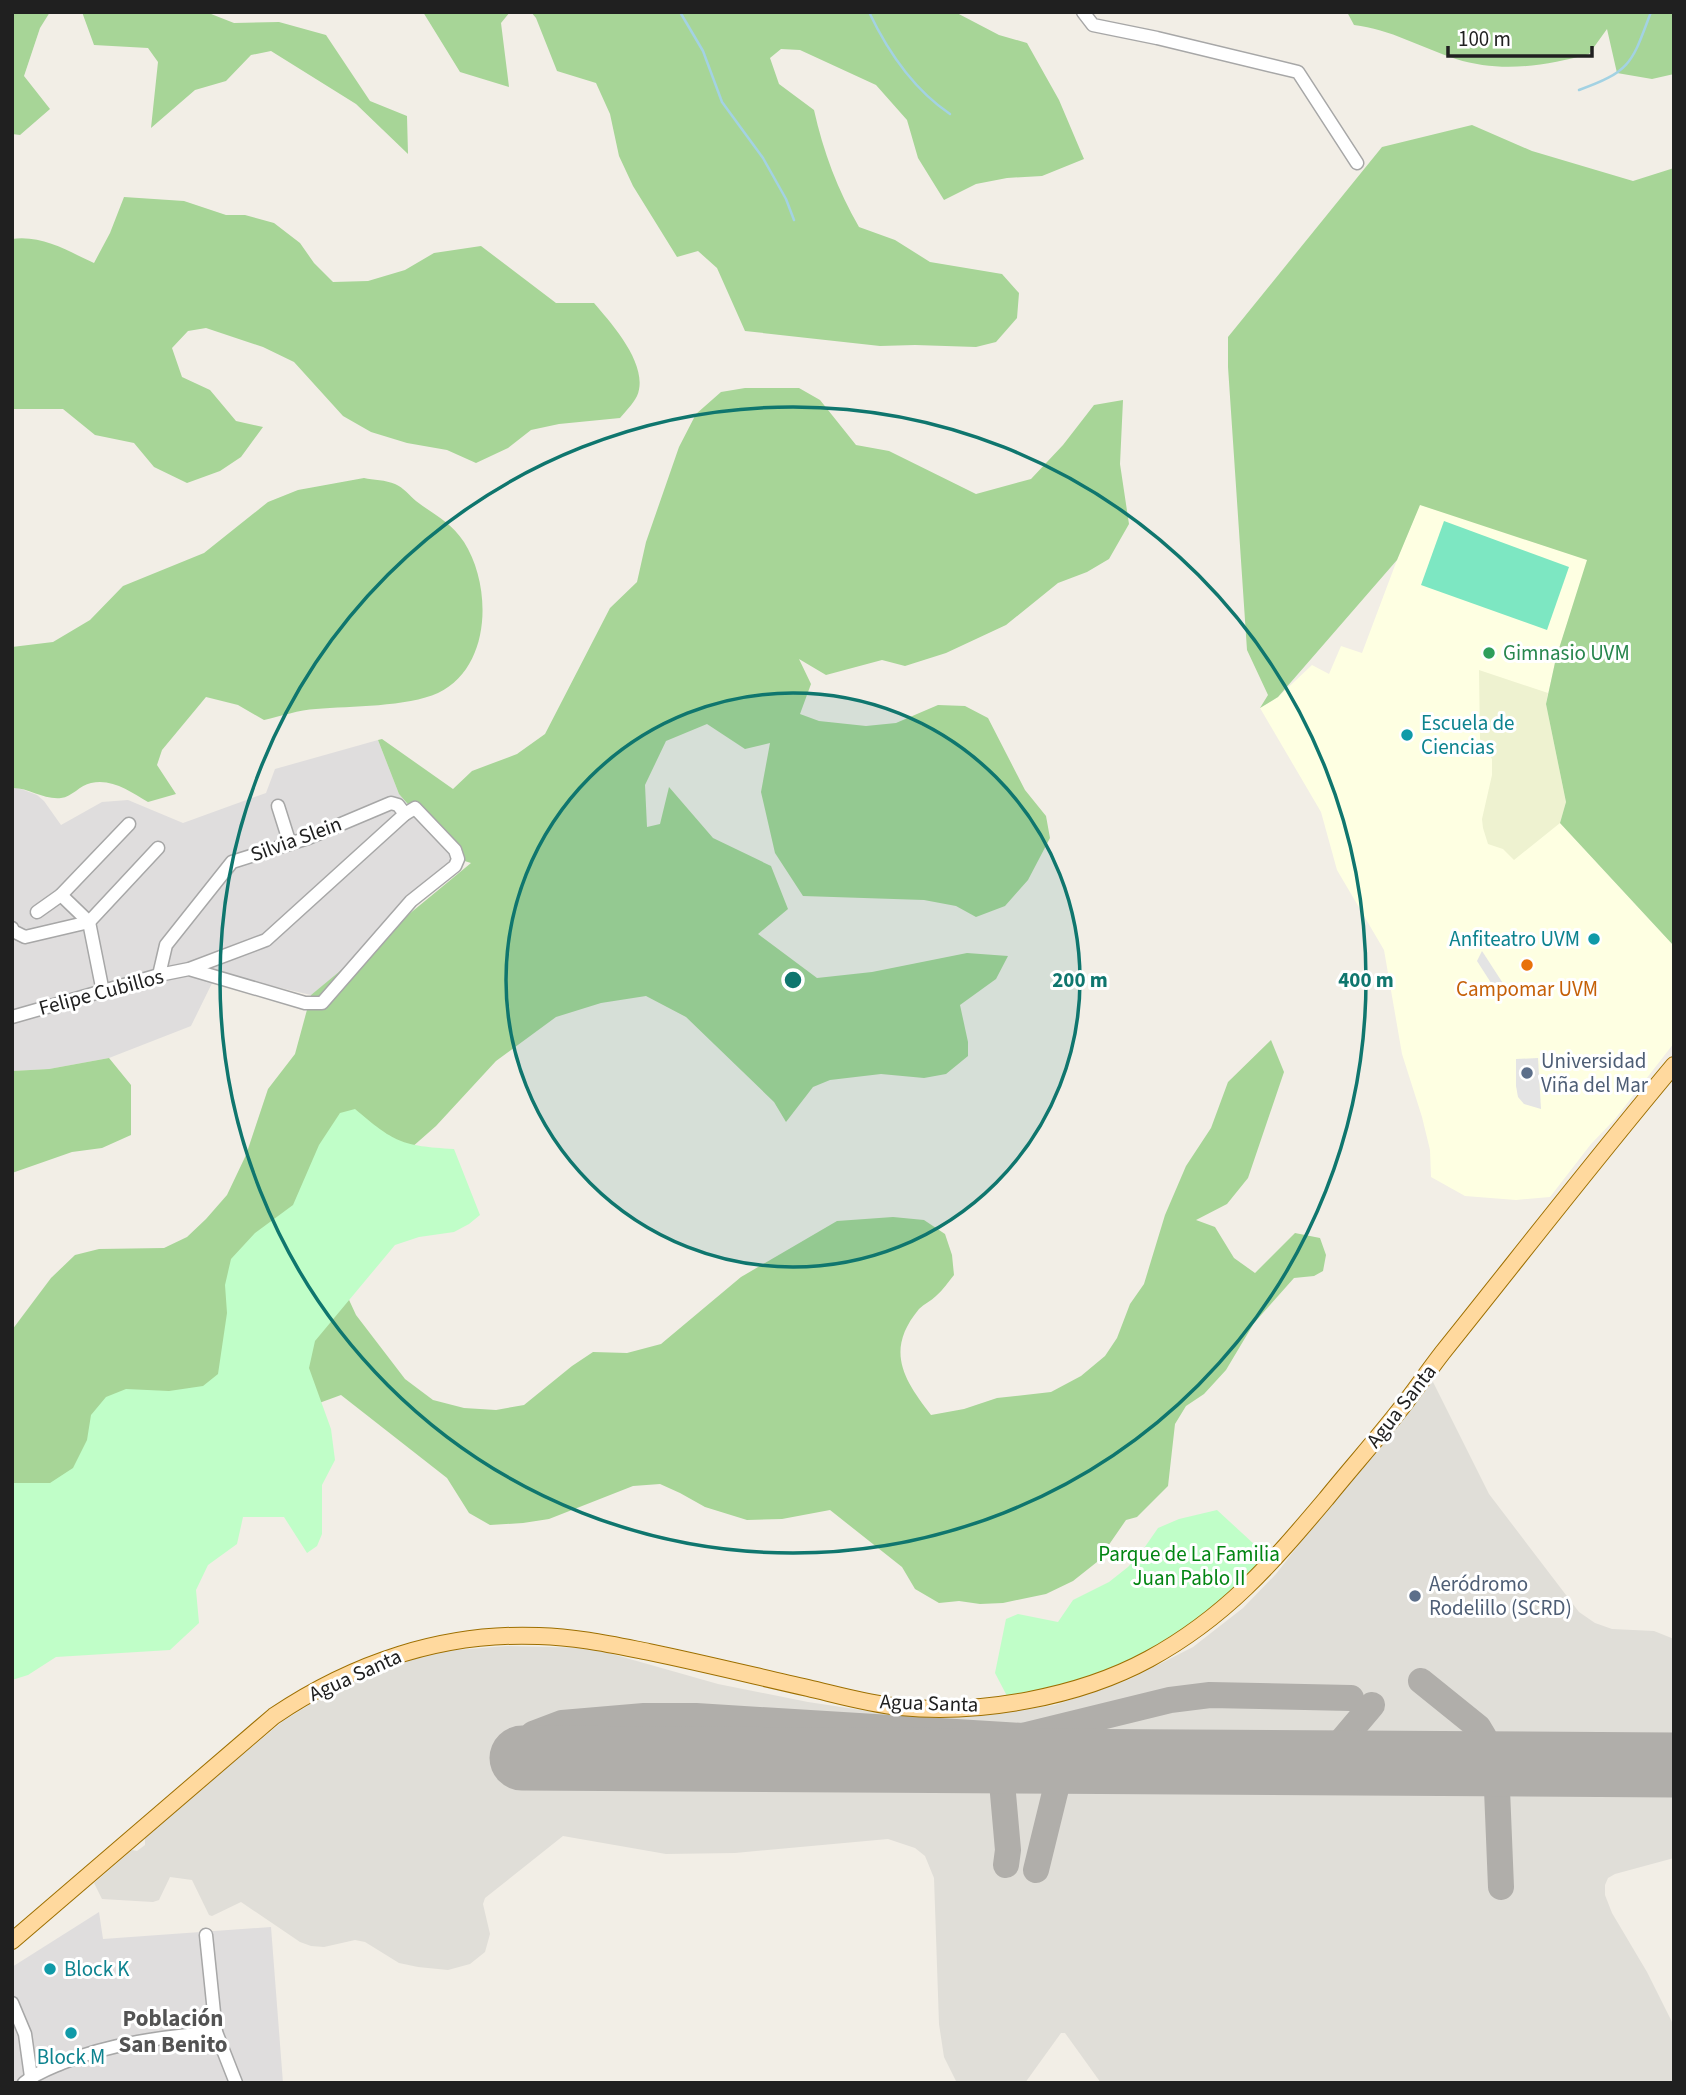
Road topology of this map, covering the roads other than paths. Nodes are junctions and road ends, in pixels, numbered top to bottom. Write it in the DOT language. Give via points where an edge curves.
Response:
graph roads {
  1 [pos="1083,12"];
  2 [pos="1357,163"];
  3 [pos="278,806"];
  4 [pos="405,814"];
  5 [pos="129,824"];
  6 [pos="290,844"];
  7 [pos="158,848"];
  8 [pos="61,895"];
  9 [pos="37,912"];
  10 [pos="89,922"];
  11 [pos="12,928"];
  12 [pos="189,969"];
  13 [pos="159,975"];
  14 [pos="103,992"];
  15 [pos="12,1017"];
  16 [pos="1674,1065"];
  17 [pos="206,1936"];
  18 [pos="12,1941"];
  19 [pos="12,2003"];
  20 [pos="216,2032"];
  21 [pos="28,2080"];
  22 [pos="236,2083"];
  1 -- 2 [label="street" via="1093,25 1298,72"];
  3 -- 6 [label="street"];
  4 -- 6 [label="street, Silvia Slein" via="398,804 391,803"];
  4 -- 12 [label="street, Felipe Cubillos" via="266,940"];
  4 -- 12 [label="street" via="415,808 455,850 455,866 411,901 322,1003 305,1003"];
  5 -- 8 [label="street"];
  6 -- 13 [label="street, Silvia Slein" via="232,862 166,945"];
  7 -- 10 [label="street"];
  8 -- 9 [label="street"];
  8 -- 10 [label="street"];
  10 -- 11 [label="street" via="25,937"];
  10 -- 14 [label="street"];
  12 -- 13 [label="street, Felipe Cubillos"];
  13 -- 14 [label="street, Felipe Cubillos"];
  14 -- 15 [label="street, Felipe Cubillos"];
  16 -- 18 [label="main road, Agua Santa" via="1402,1408 1272,1563 1229,1605 1146,1661 1039,1698 936,1708 848,1698 693,1661 565,1637 493,1636 426,1646 344,1675 274,1716"];
  17 -- 20 [label="street"];
  19 -- 21 [label="street" via="25,2034"];
  20 -- 21 [label="street" via="113,2046 71,2059"];
  20 -- 22 [label="street"];
}
